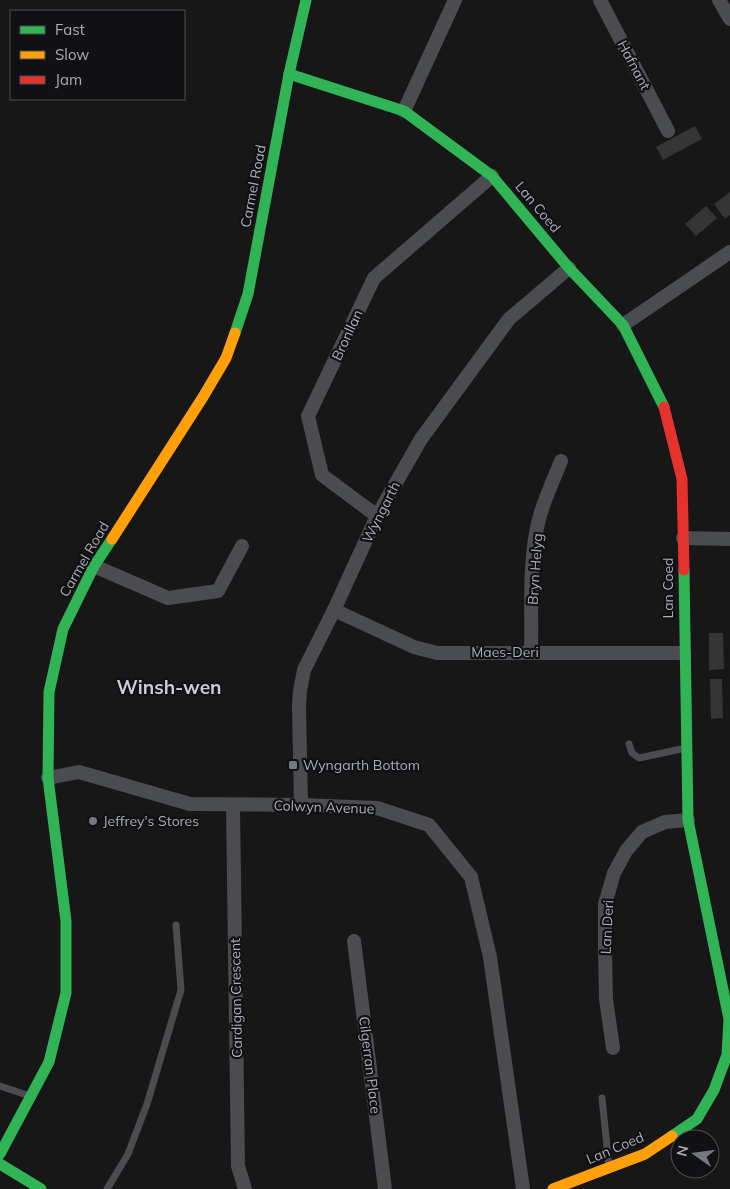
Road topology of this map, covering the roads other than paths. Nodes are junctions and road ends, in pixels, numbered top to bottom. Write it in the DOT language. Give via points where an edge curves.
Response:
graph roads {
  1 [pos="306,0"];
  2 [pos="455,0"];
  3 [pos="600,0"];
  4 [pos="719,0"];
  5 [pos="730,19"];
  6 [pos="290,74"];
  7 [pos="404,111"];
  8 [pos="668,131"];
  9 [pos="492,176"];
  10 [pos="730,252"];
  11 [pos="569,268"];
  12 [pos="623,325"];
  13 [pos="561,461"];
  14 [pos="377,516"];
  15 [pos="684,538"];
  16 [pos="730,539"];
  17 [pos="242,546"];
  18 [pos="94,566"];
  19 [pos="334,610"];
  20 [pos="531,652"];
  21 [pos="684,653"];
  22 [pos="629,744"];
  23 [pos="686,748"];
  24 [pos="48,778"];
  25 [pos="233,805"];
  26 [pos="302,805"];
  27 [pos="688,820"];
  28 [pos="176,924"];
  29 [pos="354,941"];
  30 [pos="613,1048"];
  31 [pos="0,1086"];
  32 [pos="31,1097"];
  33 [pos="602,1098"];
  34 [pos="0,1154"];
  35 [pos="0,1164"];
  36 [pos="609,1168"];
  37 [pos="41,1189"];
  38 [pos="107,1189"];
  39 [pos="245,1189"];
  40 [pos="385,1189"];
  41 [pos="523,1189"];
  42 [pos="553,1189"];
  1 -- 6 [label="street, Carmel Road"];
  2 -- 7 [label="street"];
  3 -- 8 [label="street, Hafnant"];
  4 -- 5 [label="street"];
  6 -- 7 [label="street, Lan Coed"];
  6 -- 18 [label="street, Carmel Road" via="248,294 226,358"];
  7 -- 9 [label="street, Lan Coed"];
  9 -- 11 [label="street, Lan Coed"];
  9 -- 14 [label="street, Bronllan" via="374,278 308,416 322,475"];
  10 -- 12 [label="street"];
  11 -- 12 [label="street, Lan Coed"];
  11 -- 14 [label="street, Wyngarth" via="509,320 421,439"];
  12 -- 15 [label="street, Lan Coed" via="665,409 682,479"];
  13 -- 20 [label="street, Bryn Helyg" via="536,533 532,568"];
  14 -- 19 [label="street, Wyngarth"];
  15 -- 16 [label="street"];
  15 -- 21 [label="street, Lan Coed"];
  17 -- 18 [label="street" via="218,591 185,596 168,598"];
  18 -- 24 [label="street, Carmel Road" via="63,629 49,692"];
  19 -- 20 [label="street, Maes-Deri" via="414,647 436,652"];
  19 -- 26 [label="street, Wyngarth" via="304,670 300,691"];
  20 -- 21 [label="street, Maes-Deri"];
  21 -- 23 [label="street, Lan Coed"];
  22 -- 23 [label="lane" via="632,753 639,758"];
  23 -- 27 [label="street, Lan Coed"];
  24 -- 25 [label="street, Colwyn Avenue" via="79,772 190,804"];
  24 -- 32 [label="street, Carmel Road" via="66,921 66,993 49,1062"];
  25 -- 26 [label="street, Colwyn Avenue"];
  25 -- 39 [label="street, Cardigan Crescent" via="238,1166"];
  26 -- 41 [label="street, Colwyn Avenue" via="377,808 429,825 472,877 490,957"];
  27 -- 30 [label="street, Lan Deri" via="665,822 642,832 614,873 605,904 606,999"];
  27 -- 36 [label="street, Lan Coed" via="729,1019 727,1054 714,1090 697,1119 645,1154"];
  28 -- 38 [label="lane" via="181,990 147,1104 128,1154"];
  29 -- 40 [label="street, Cilgerran Place"];
  31 -- 32 [label="lane"];
  32 -- 34 [label="street, Carmel Road"];
  33 -- 36 [label="lane"];
  35 -- 37 [label="street"];
  36 -- 42 [label="street, Lan Coed"];
}
